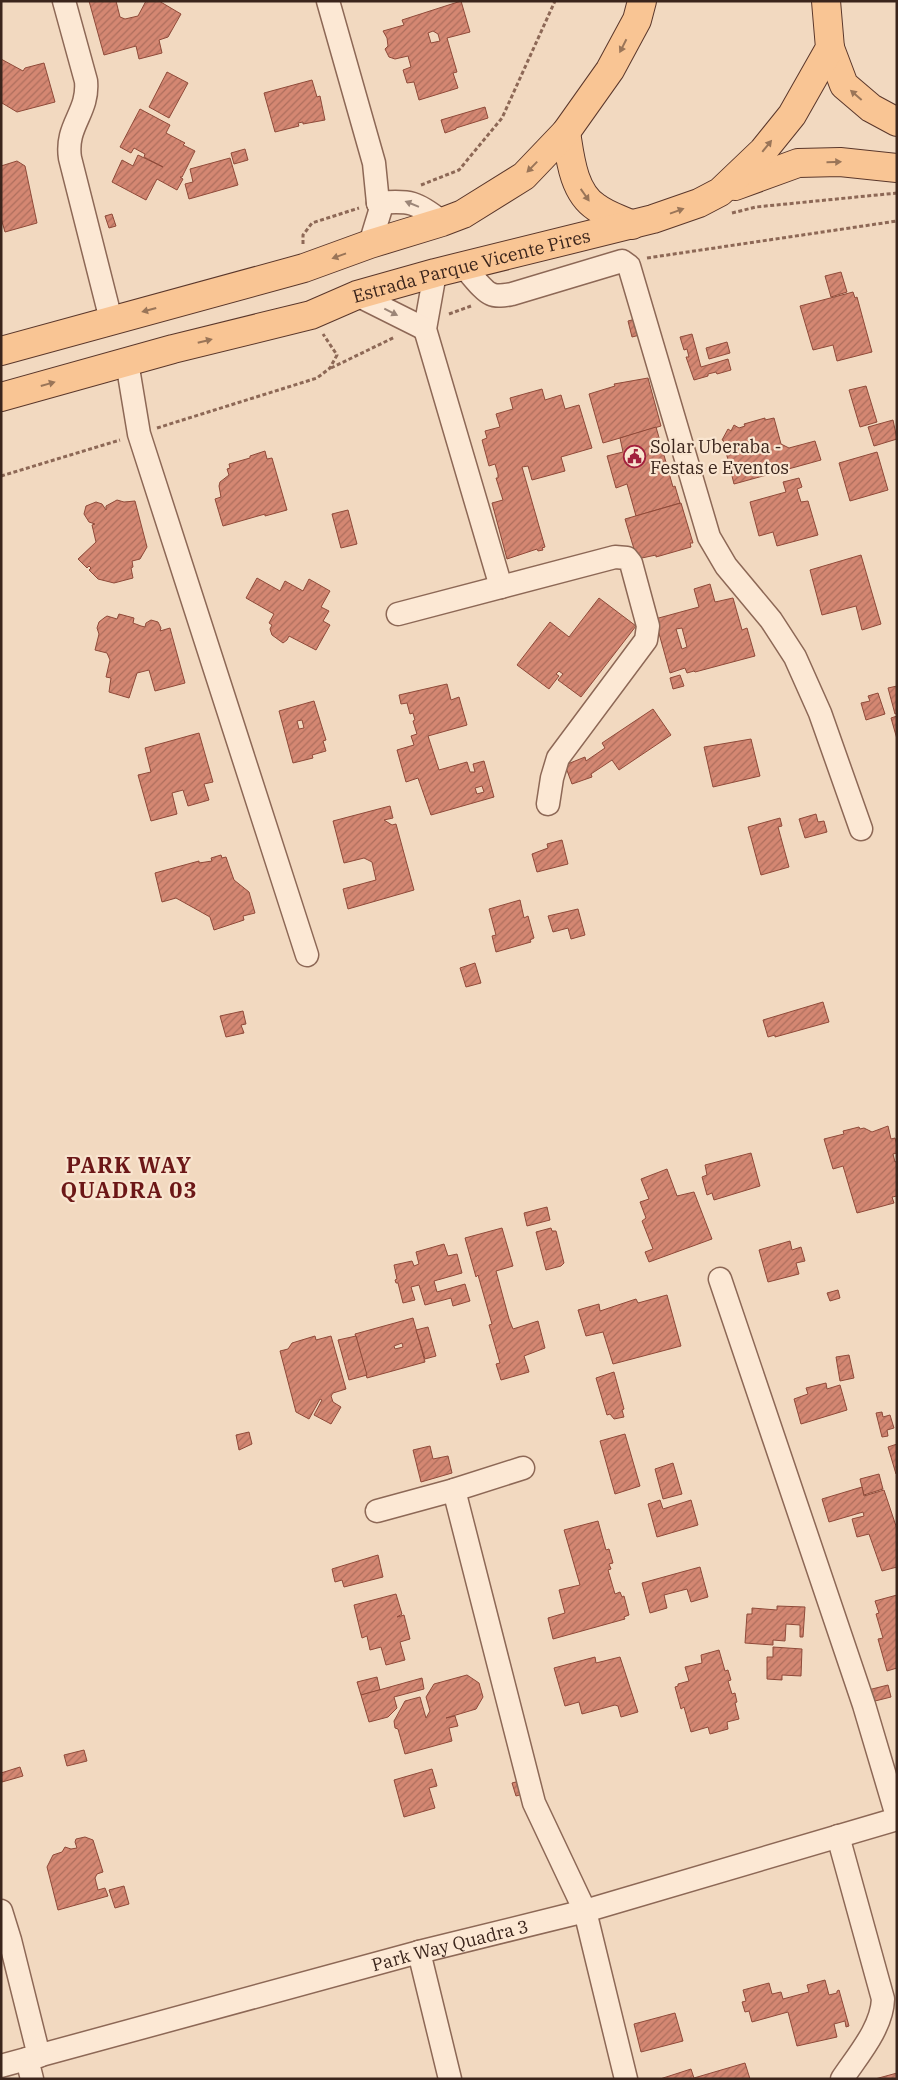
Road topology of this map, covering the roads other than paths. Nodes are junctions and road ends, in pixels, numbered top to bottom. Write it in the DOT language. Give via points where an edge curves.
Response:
graph roads {
  1 [pos="64,1"];
  2 [pos="328,1"];
  3 [pos="642,1"];
  4 [pos="826,1"];
  5 [pos="830,48"];
  6 [pos="897,122"];
  7 [pos="566,132"];
  8 [pos="897,168"];
  9 [pos="720,192"];
  10 [pos="378,202"];
  11 [pos="442,222"];
  12 [pos="632,225"];
  13 [pos="370,244"];
  14 [pos="464,267"];
  15 [pos="435,273"];
  16 [pos="357,295"];
  17 [pos="111,320"];
  18 [pos="424,329"];
  19 [pos="1,351"];
  20 [pos="127,362"];
  21 [pos="1,397"];
  22 [pos="501,587"];
  23 [pos="398,614"];
  24 [pos="548,804"];
  25 [pos="861,829"];
  26 [pos="307,955"];
  27 [pos="720,1279"];
  28 [pos="523,1468"];
  29 [pos="454,1490"];
  30 [pos="377,1511"];
  31 [pos="897,1818"];
  32 [pos="838,1836"];
  33 [pos="1,1911"];
  34 [pos="585,1911"];
  35 [pos="419,1952"];
  36 [pos="890,2017"];
  37 [pos="33,2064"];
  38 [pos="1,2066"];
  39 [pos="450,2079"];
  40 [pos="626,2079"];
  41 [pos="842,2079"];
  1 -- 17 [label="street" via="87,93 70,134 69,152"];
  2 -- 10 [label="street" via="374,163"];
  3 -- 7 [label="main road, one-way" via="637,20 610,70"];
  4 -- 5 [label="main road"];
  6 -- 5 [label="main road, one-way" via="871,108 844,85"];
  9 -- 5 [label="main road, Estrada Parque Vicente Pires, one-way" via="763,151 792,115"];
  7 -- 11 [label="main road, one-way" via="524,176 463,214"];
  7 -- 12 [label="main road, one-way" via="577,182 584,197 596,207"];
  9 -- 8 [label="main road, one-way" via="798,163 840,162"];
  12 -- 9 [label="main road, Estrada Parque Vicente Pires, one-way"];
  11 -- 10 [label="street, one-way" via="428,211 405,201"];
  10 -- 13 [label="street" via="381,208"];
  11 -- 13 [label="main road"];
  12 -- 14 [label="main road, Estrada Parque Vicente Pires"];
  13 -- 17 [label="main road, one-way" via="304,268"];
  14 -- 15 [label="main road, Estrada Parque Vicente Pires"];
  14 -- 25 [label="street" via="486,291 500,296 622,262 630,266 709,537 726,566 771,620 795,657 820,713"];
  15 -- 16 [label="main road, Estrada Parque Vicente Pires"];
  15 -- 18 [label="street"];
  16 -- 18 [label="street, one-way"];
  20 -- 16 [label="main road, Estrada Parque Vicente Pires, one-way" via="311,314"];
  17 -- 19 [label="main road"];
  18 -- 22 [label="street"];
  21 -- 20 [label="main road, Estrada Parque Vicente Pires, one-way"];
  20 -- 26 [label="street" via="140,434"];
  22 -- 23 [label="street"];
  22 -- 24 [label="street" via="615,557 627,558 648,626 646,640 558,758"];
  27 -- 31 [label="street" via="864,1705"];
  28 -- 29 [label="street"];
  29 -- 30 [label="street"];
  29 -- 34 [label="street" via="534,1803"];
  31 -- 32 [label="street, Park Way Quadra 3"];
  32 -- 34 [label="street, Park Way Quadra 3"];
  32 -- 36 [label="street"];
  33 -- 37 [label="street" via="10,1940"];
  34 -- 35 [label="street, Park Way Quadra 3"];
  34 -- 40 [label="street"];
  35 -- 37 [label="street, Park Way Quadra 3"];
  35 -- 39 [label="street"];
  36 -- 41 [label="street"];
  37 -- 38 [label="street, Park Way Quadra 3"];
}
